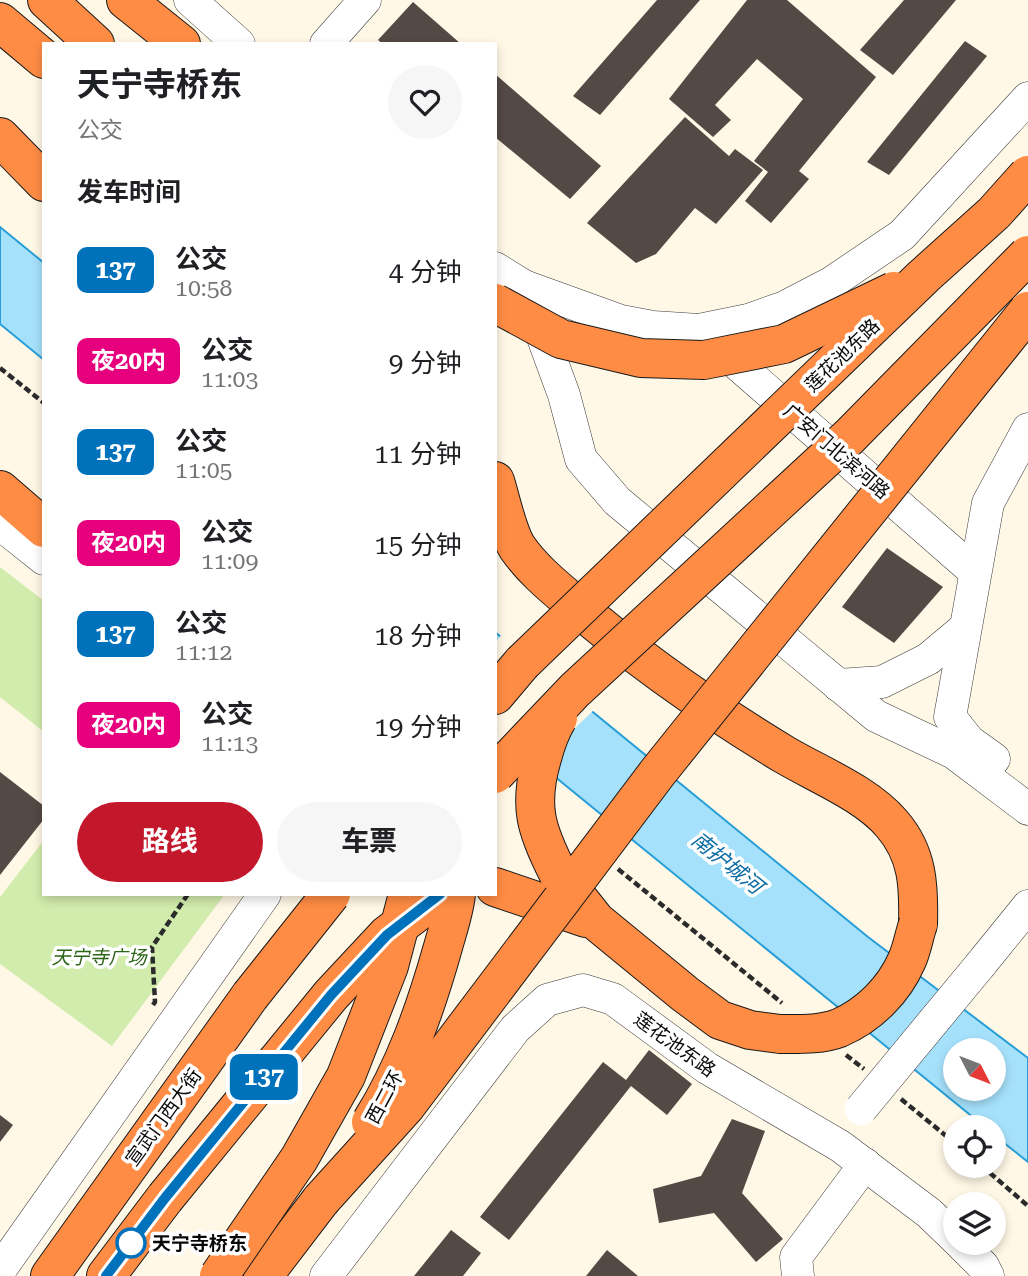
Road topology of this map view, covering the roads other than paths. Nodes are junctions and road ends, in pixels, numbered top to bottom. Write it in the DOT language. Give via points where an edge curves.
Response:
graph roads {
  1 [pos="47,0"];
  2 [pos="126,0"];
  3 [pos="190,0"];
  4 [pos="365,0"];
  5 [pos="0,22"];
  6 [pos="93,42"];
  7 [pos="178,42"];
  8 [pos="237,42"];
  9 [pos="328,42"];
  10 [pos="42,57"];
  11 [pos="1028,98"];
  12 [pos="0,137"];
  13 [pos="1028,175"];
  14 [pos="42,180"];
  15 [pos="1028,255"];
  16 [pos="497,271"];
  17 [pos="924,276"];
  18 [pos="510,294"];
  19 [pos="1028,311"];
  20 [pos="621,321"];
  21 [pos="699,330"];
  22 [pos="564,395"];
  23 [pos="1028,429"];
  24 [pos="497,487"];
  25 [pos="0,491"];
  26 [pos="0,524"];
  27 [pos="42,526"];
  28 [pos="42,557"];
  29 [pos="497,563"];
  30 [pos="974,571"];
  31 [pos="965,628"];
  32 [pos="603,629"];
  33 [pos="509,674"];
  34 [pos="838,685"];
  35 [pos="575,690"];
  36 [pos="497,692"];
  37 [pos="497,772"];
  38 [pos="1028,786"];
  39 [pos="1028,809"];
  40 [pos="546,886"];
  41 [pos="497,887"];
  42 [pos="264,896"];
  43 [pos="311,896"];
  44 [pos="329,896"];
  45 [pos="387,896"];
  46 [pos="407,896"];
  47 [pos="437,896"];
  48 [pos="455,896"];
  49 [pos="1028,906"];
  50 [pos="250,996"];
  51 [pos="840,1146"];
  52 [pos="865,1164"];
  53 [pos="165,1198"];
  54 [pos="321,1200"];
  55 [pos="943,1227"];
  56 [pos="972,1255"];
  57 [pos="330,1261"];
  58 [pos="0,1270"];
  59 [pos="50,1276"];
  60 [pos="106,1276"];
  61 [pos="219,1276"];
  62 [pos="263,1276"];
  63 [pos="798,1276"];
  64 [pos="988,1276"];
  1 -- 6 [label="highway"];
  2 -- 7 [label="highway"];
  3 -- 8 [label="street"];
  4 -- 9 [label="street"];
  5 -- 10 [label="highway"];
  11 -- 21 [label="street" via="902,235 831,283 785,307"];
  12 -- 14 [label="highway"];
  13 -- 17 [label="highway, 莲花池东路, bridge"];
  15 -- 35 [label="highway, bridge" via="850,436"];
  16 -- 18 [label="street"];
  17 -- 18 [label="highway, bridge" via="784,344 704,360 641,358 561,339"];
  17 -- 33 [label="highway, 莲花池东路, bridge"];
  18 -- 20 [label="street"];
  18 -- 22 [label="street"];
  19 -- 54 [label="highway, bridge" via="658,772 406,1106"];
  20 -- 21 [label="street"];
  20 -- 22 [label="street" via="584,348 567,369"];
  21 -- 30 [label="street, 广安门北滨河路"];
  22 -- 34 [label="street" via="581,459 617,501"];
  23 -- 30 [label="street" via="988,503"];
  24 -- 32 [label="highway" via="516,545 536,571"];
  25 -- 27 [label="highway"];
  26 -- 28 [label="street"];
  29 -- 32 [label="highway" via="519,581"];
  30 -- 31 [label="street"];
  31 -- 34 [label="street" via="928,659 882,682"];
  31 -- 38 [label="street" via="950,717 969,741"];
  32 -- 40 [label="highway, bridge" via="744,730 861,796 892,824 914,864 919,885 918,924 908,959 893,987 876,1005 839,1028 811,1034 785,1022 750,1030 720,1020"];
  33 -- 36 [label="highway"];
  34 -- 39 [label="street" via="876,716 954,753"];
  35 -- 37 [label="highway, bridge"];
  35 -- 40 [label="highway, bridge" via="548,734 535,783 534,810 544,845"];
  40 -- 41 [label="highway"];
  42 -- 58 [label="street"];
  43 -- 50 [label="highway, bridge"];
  44 -- 50 [label="highway, 宣武门西大街, bridge"];
  45 -- 53 [label="highway, bridge"];
  46 -- 61 [label="highway, bridge" via="389,966 346,1076 299,1159"];
  47 -- 53 [label="highway, bridge" via="387,935 331,995"];
  48 -- 54 [label="highway, 西二环, bridge" via="412,1041 384,1101"];
  49 -- 51 [label="street, bridge" via="861,1109"];
  50 -- 59 [label="highway, 宣武门西大街"];
  51 -- 52 [label="street, 莲花池东路"];
  51 -- 57 [label="street, 莲花池东路" via="707,1068 613,999 583,990 547,1000 515,1029"];
  52 -- 55 [label="street, 莲花池东路"];
  52 -- 63 [label="street" via="796,1257"];
  53 -- 60 [label="highway"];
  54 -- 62 [label="highway, 西二环"];
  56 -- 64 [label="street, 莲花池东路"];
}
